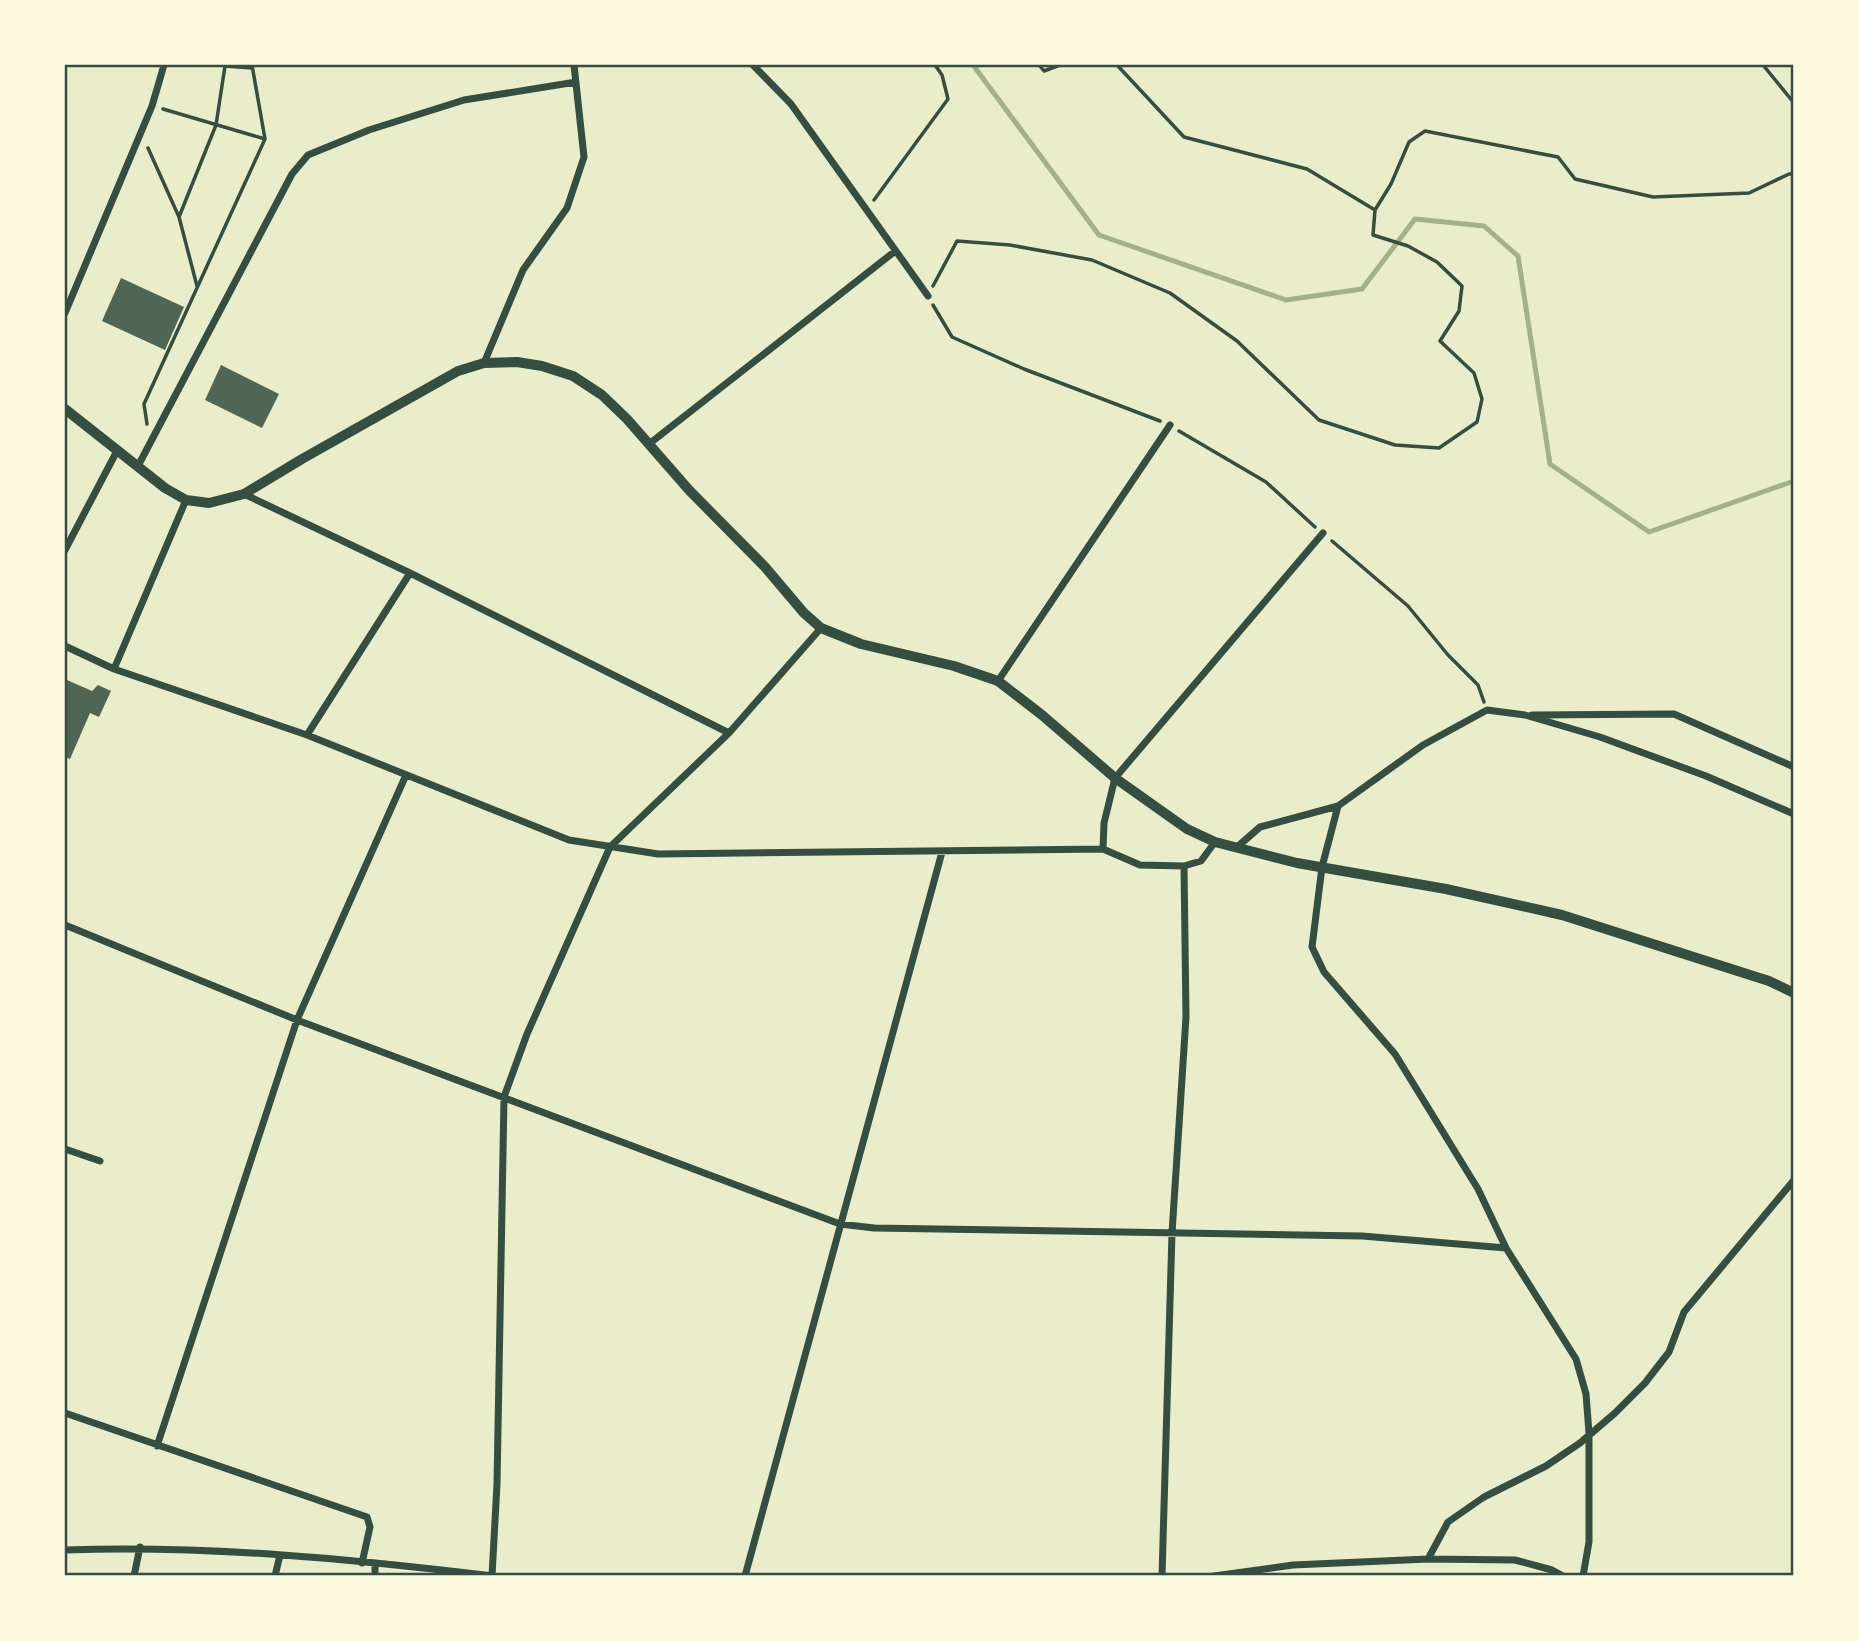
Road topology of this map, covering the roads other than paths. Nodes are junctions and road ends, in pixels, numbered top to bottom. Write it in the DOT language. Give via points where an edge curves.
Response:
graph roads {
  1 [pos="163,65"];
  2 [pos="574,65"];
  3 [pos="753,65"];
  4 [pos="576,82"];
  5 [pos="894,252"];
  6 [pos="928,296"];
  7 [pos="65,313"];
  8 [pos="484,363"];
  9 [pos="65,409"];
  10 [pos="1170,425"];
  11 [pos="649,444"];
  12 [pos="118,449"];
  13 [pos="138,466"];
  14 [pos="244,495"];
  15 [pos="186,500"];
  16 [pos="1323,533"];
  17 [pos="65,550"];
  18 [pos="410,573"];
  19 [pos="821,628"];
  20 [pos="65,646"];
  21 [pos="114,669"];
  22 [pos="998,681"];
  23 [pos="1525,715"];
  24 [pos="729,733"];
  25 [pos="307,735"];
  26 [pos="1794,766"];
  27 [pos="406,775"];
  28 [pos="1115,778"];
  29 [pos="1338,806"];
  30 [pos="1794,814"];
  31 [pos="1215,842"];
  32 [pos="610,846"];
  33 [pos="1236,848"];
  34 [pos="1103,849"];
  35 [pos="942,852"];
  36 [pos="1184,866"];
  37 [pos="1322,867"];
  38 [pos="65,926"];
  39 [pos="1794,993"];
  40 [pos="297,1020"];
  41 [pos="504,1097"];
  42 [pos="65,1149"];
  43 [pos="100,1161"];
  44 [pos="1794,1180"];
  45 [pos="840,1224"];
  46 [pos="1172,1233"];
  47 [pos="1506,1248"];
  48 [pos="65,1413"];
  49 [pos="1589,1433"];
  50 [pos="157,1446"];
  51 [pos="140,1547"];
  52 [pos="65,1550"];
  53 [pos="280,1555"];
  54 [pos="1428,1559"];
  55 [pos="362,1563"];
  56 [pos="375,1565"];
  57 [pos="134,1576"];
  58 [pos="275,1576"];
  59 [pos="375,1576"];
  60 [pos="493,1576"];
  61 [pos="745,1576"];
  62 [pos="1162,1576"];
  63 [pos="1214,1576"];
  64 [pos="1563,1576"];
  65 [pos="1583,1576"];
  1 -- 7 [label="street" via="152,106"];
  2 -- 4 [label="street"];
  3 -- 5 [label="street" via="791,104"];
  4 -- 8 [label="street" via="584,157 567,208 523,270"];
  4 -- 13 [label="street" via="464,100 308,155 292,174"];
  5 -- 6 [label="street"];
  5 -- 11 [label="street"];
  8 -- 11 [label="street" via="517,362 573,376 602,395"];
  8 -- 14 [label="street" via="438,381"];
  9 -- 12 [label="street"];
  10 -- 22 [label="street"];
  11 -- 19 [label="street"];
  12 -- 13 [label="street"];
  12 -- 17 [label="street"];
  13 -- 15 [label="street"];
  14 -- 15 [label="street" via="209,503"];
  14 -- 18 [label="street"];
  15 -- 21 [label="street"];
  16 -- 28 [label="street"];
  18 -- 24 [label="street"];
  18 -- 25 [label="street"];
  19 -- 22 [label="street" via="861,644"];
  19 -- 24 [label="street"];
  20 -- 21 [label="street"];
  21 -- 25 [label="street"];
  22 -- 28 [label="street"];
  23 -- 26 [label="street" via="1674,714"];
  23 -- 29 [label="street" via="1487,710 1423,745"];
  23 -- 30 [label="street" via="1706,776"];
  24 -- 32 [label="street"];
  25 -- 27 [label="street"];
  27 -- 32 [label="street" via="569,840"];
  27 -- 40 [label="street"];
  28 -- 31 [label="street" via="1187,829"];
  28 -- 34 [label="street" via="1104,822"];
  29 -- 33 [label="street" via="1260,827"];
  29 -- 37 [label="street"];
  31 -- 33 [label="street"];
  31 -- 36 [label="street" via="1201,861"];
  32 -- 35 [label="street" via="658,854"];
  32 -- 41 [label="street"];
  33 -- 37 [label="street"];
  34 -- 35 [label="street"];
  34 -- 36 [label="street" via="1140,865"];
  35 -- 45 [label="street"];
  36 -- 46 [label="street" via="1186,1017"];
  37 -- 39 [label="street" via="1563,915"];
  37 -- 47 [label="street" via="1312,947 1324,972 1395,1054 1478,1189"];
  38 -- 40 [label="street"];
  40 -- 41 [label="street"];
  40 -- 50 [label="street"];
  41 -- 45 [label="street"];
  41 -- 60 [label="street"];
  42 -- 43 [label="street"];
  44 -- 49 [label="street" via="1684,1312 1669,1352 1645,1383"];
  45 -- 46 [label="street"];
  45 -- 61 [label="street"];
  46 -- 47 [label="street" via="1362,1236"];
  46 -- 62 [label="street"];
  47 -- 49 [label="street" via="1576,1359 1586,1394"];
  48 -- 50 [label="street"];
  49 -- 54 [label="street" via="1546,1466 1484,1497 1448,1522"];
  49 -- 65 [label="street" via="1589,1542"];
  50 -- 55 [label="street" via="367,1517 370,1527"];
  51 -- 52 [label="street"];
  51 -- 53 [label="street"];
  51 -- 57 [label="street"];
  53 -- 55 [label="street"];
  53 -- 58 [label="street"];
  54 -- 63 [label="street" via="1293,1565"];
  54 -- 64 [label="street" via="1515,1560"];
  55 -- 56 [label="street"];
  56 -- 59 [label="street"];
  56 -- 60 [label="street"];
}
